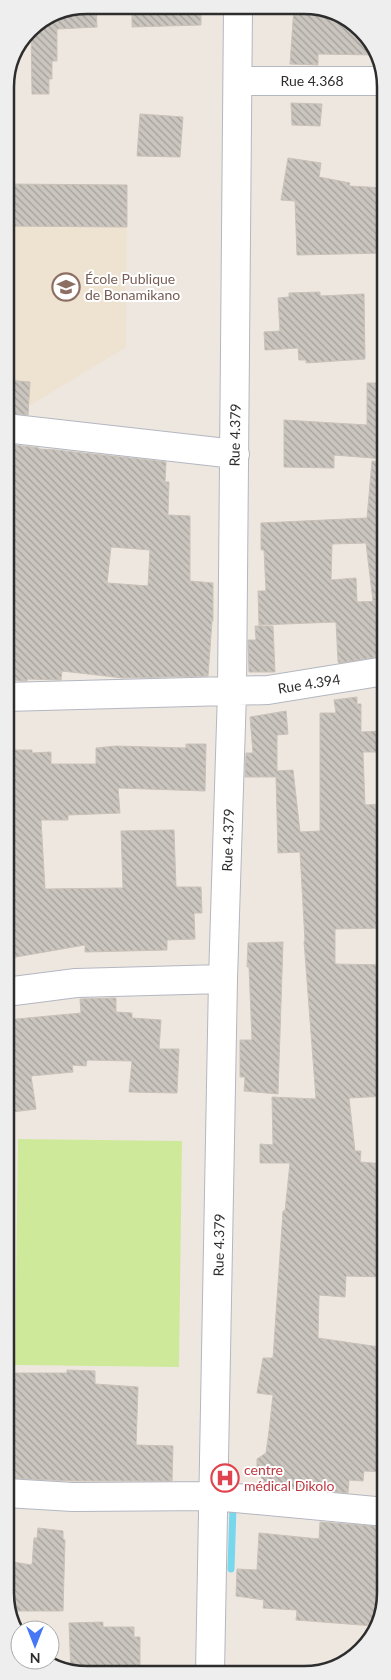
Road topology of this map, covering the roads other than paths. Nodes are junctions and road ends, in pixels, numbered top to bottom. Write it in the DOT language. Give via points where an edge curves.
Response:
graph roads {
  1 [pos="238,14"];
  2 [pos="238,81"];
  3 [pos="377,81"];
  4 [pos="14,429"];
  5 [pos="235,454"];
  6 [pos="377,672"];
  7 [pos="232,692"];
  8 [pos="14,697"];
  9 [pos="223,979"];
  10 [pos="14,991"];
  11 [pos="14,1493"];
  12 [pos="214,1496"];
  13 [pos="377,1511"];
  14 [pos="210,1666"];
  1 -- 2 [label="street, Rue 4.379"];
  2 -- 3 [label="street, Rue 4.368"];
  2 -- 5 [label="street, Rue 4.379"];
  4 -- 5 [label="street"];
  5 -- 7 [label="street, Rue 4.379"];
  6 -- 7 [label="street, Rue 4.394" via="268,690"];
  7 -- 8 [label="street, Rue 4.394"];
  7 -- 9 [label="street, Rue 4.379"];
  9 -- 10 [label="street" via="76,983"];
  9 -- 12 [label="street, Rue 4.379"];
  11 -- 12 [label="street" via="73,1497"];
  12 -- 13 [label="street"];
  12 -- 14 [label="street, Rue 4.379"];
}
